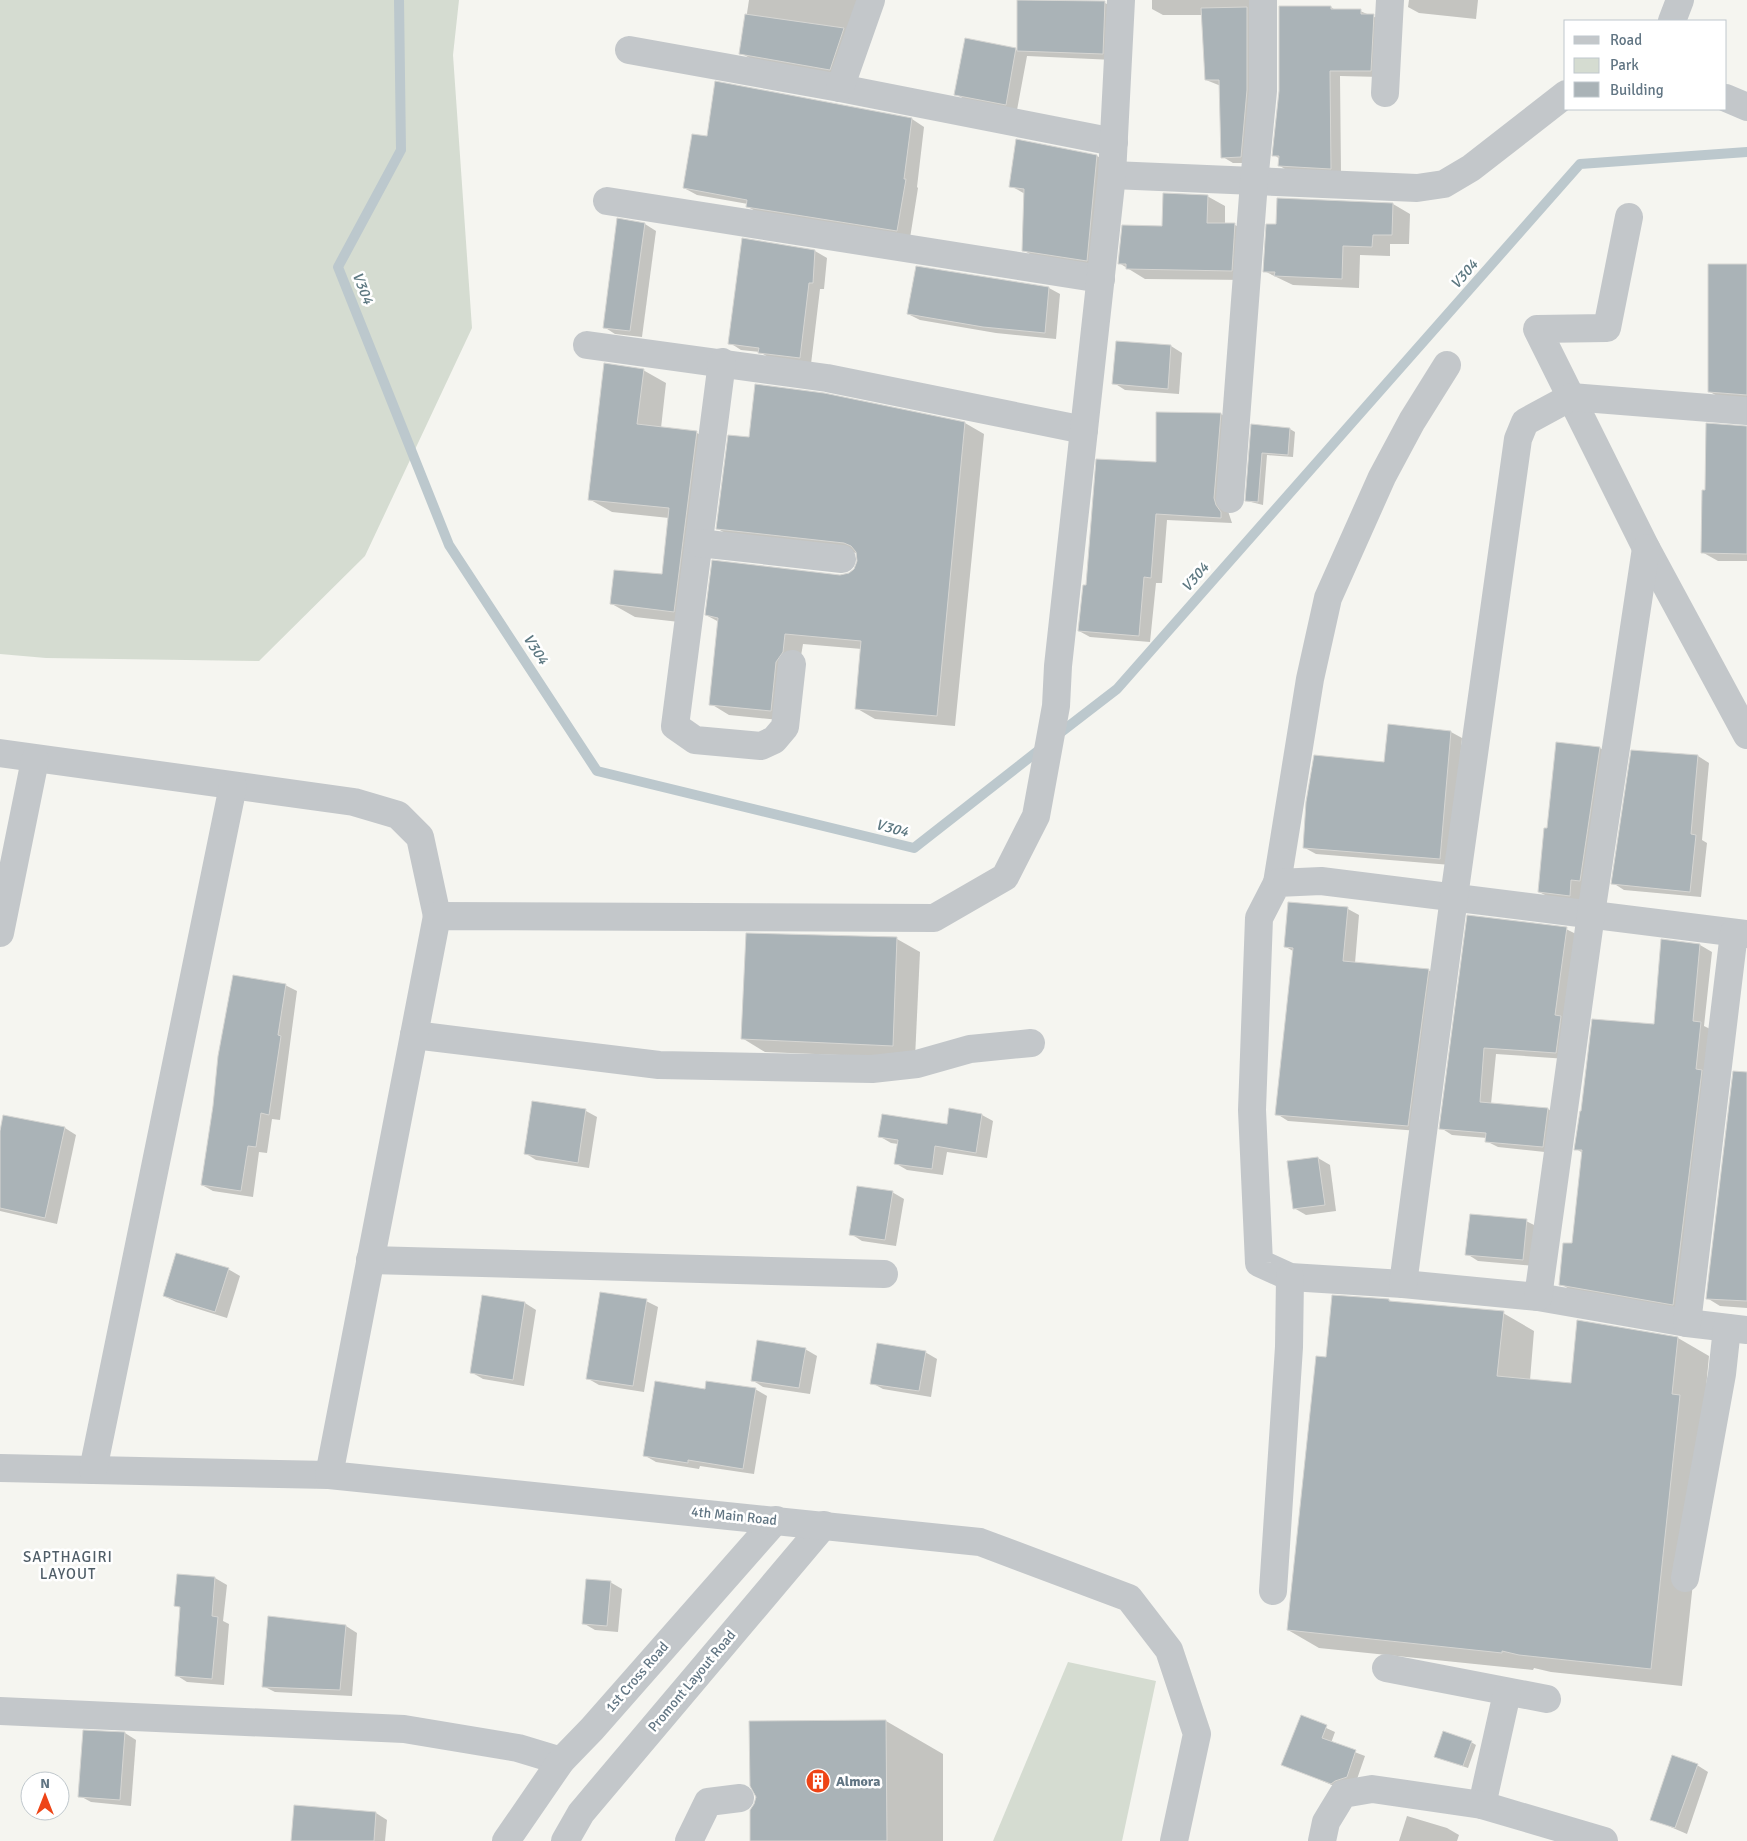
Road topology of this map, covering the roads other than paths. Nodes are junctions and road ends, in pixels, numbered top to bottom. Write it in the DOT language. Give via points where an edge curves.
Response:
graph roads {
  1 [pos="871,0"];
  2 [pos="1121,0"];
  3 [pos="1263,0"];
  4 [pos="1390,0"];
  5 [pos="1680,0"];
  6 [pos="1672,20"];
  7 [pos="629,50"];
  8 [pos="840,88"];
  9 [pos="1385,93"];
  10 [pos="1564,96"];
  11 [pos="1727,98"];
  12 [pos="1747,107"];
  13 [pos="1114,142"];
  14 [pos="1112,174"];
  15 [pos="1254,182"];
  16 [pos="607,201"];
  17 [pos="1629,217"];
  18 [pos="1100,279"];
  19 [pos="587,345"];
  20 [pos="722,362"];
  21 [pos="1447,365"];
  22 [pos="1571,397"];
  23 [pos="1747,411"];
  24 [pos="1084,430"];
  25 [pos="1230,499"];
  26 [pos="699,543"];
  27 [pos="1646,548"];
  28 [pos="842,559"];
  29 [pos="792,664"];
  30 [pos="1747,735"];
  31 [pos="0,753"];
  32 [pos="35,760"];
  33 [pos="232,786"];
  34 [pos="1277,883"];
  35 [pos="1454,897"];
  36 [pos="1591,914"];
  37 [pos="437,916"];
  38 [pos="0,933"];
  39 [pos="1741,933"];
  40 [pos="414,1035"];
  41 [pos="1031,1043"];
  42 [pos="370,1260"];
  43 [pos="884,1274"];
  44 [pos="1290,1277"];
  45 [pos="1404,1284"];
  46 [pos="1538,1297"];
  47 [pos="1687,1323"];
  48 [pos="1737,1329"];
  49 [pos="0,1468"];
  50 [pos="93,1470"];
  51 [pos="329,1475"];
  52 [pos="776,1520"];
  53 [pos="824,1525"];
  54 [pos="1685,1578"];
  55 [pos="1273,1591"];
  56 [pos="1386,1668"];
  57 [pos="1507,1693"];
  58 [pos="1547,1699"];
  59 [pos="0,1711"];
  60 [pos="561,1761"];
  61 [pos="740,1798"];
  62 [pos="1482,1805"];
  63 [pos="506,1841"];
  64 [pos="565,1841"];
  65 [pos="688,1841"];
  66 [pos="1174,1841"];
  67 [pos="1322,1841"];
  68 [pos="1604,1841"];
  1 -- 8 [label="street"];
  2 -- 13 [label="street"];
  3 -- 15 [label="street" via="1263,91"];
  4 -- 9 [label="street"];
  5 -- 6 [label="street"];
  7 -- 8 [label="street"];
  8 -- 13 [label="street"];
  10 -- 15 [label="street" via="1470,168 1444,184 1417,188"];
  11 -- 12 [label="street"];
  13 -- 14 [label="street"];
  14 -- 15 [label="street"];
  14 -- 18 [label="street"];
  15 -- 25 [label="street"];
  16 -- 18 [label="street"];
  17 -- 22 [label="street" via="1607,328 1537,329"];
  18 -- 24 [label="street"];
  19 -- 20 [label="street"];
  20 -- 24 [label="street" via="827,378"];
  20 -- 26 [label="street"];
  21 -- 34 [label="street" via="1382,477 1328,598 1310,678"];
  22 -- 23 [label="street"];
  22 -- 27 [label="street"];
  22 -- 35 [label="street" via="1525,422 1518,439"];
  24 -- 37 [label="street" via="1056,706 1036,816 1005,877 934,918"];
  26 -- 28 [label="street"];
  26 -- 29 [label="street" via="675,726 695,740 761,746 774,740 785,728"];
  27 -- 30 [label="street"];
  27 -- 36 [label="street"];
  31 -- 32 [label="street"];
  32 -- 33 [label="street"];
  32 -- 38 [label="street"];
  33 -- 37 [label="street" via="354,802 398,815 420,837"];
  33 -- 50 [label="street"];
  34 -- 35 [label="street" via="1321,881"];
  34 -- 44 [label="street" via="1259,918 1252,1110 1259,1263"];
  35 -- 36 [label="street"];
  35 -- 45 [label="street"];
  36 -- 39 [label="street"];
  36 -- 46 [label="street"];
  37 -- 40 [label="street"];
  39 -- 47 [label="street"];
  40 -- 41 [label="street" via="659,1065 872,1069 917,1064 970,1050"];
  40 -- 42 [label="street"];
  42 -- 43 [label="street"];
  42 -- 51 [label="street"];
  44 -- 45 [label="street"];
  44 -- 55 [label="street" via="1289,1347"];
  45 -- 46 [label="street"];
  46 -- 47 [label="street"];
  47 -- 48 [label="street"];
  48 -- 54 [label="street" via="1722,1374"];
  49 -- 50 [label="street, 4th Main Road"];
  50 -- 51 [label="street, 4th Main Road"];
  51 -- 52 [label="street, 4th Main Road"];
  52 -- 53 [label="street, 4th Main Road"];
  52 -- 60 [label="street, 1st Cross Road"];
  53 -- 64 [label="street, Promont Layout Road" via="581,1813"];
  53 -- 66 [label="street, 4th Main Road" via="980,1542 1129,1598 1169,1650 1197,1734"];
  56 -- 57 [label="street"];
  57 -- 58 [label="street"];
  57 -- 62 [label="street"];
  59 -- 60 [label="street" via="404,1729 518,1748"];
  60 -- 63 [label="street, 1st Cross Road"];
  61 -- 65 [label="street" via="708,1802"];
  62 -- 67 [label="street" via="1372,1789 1343,1794 1326,1822"];
  62 -- 68 [label="street"];
}
